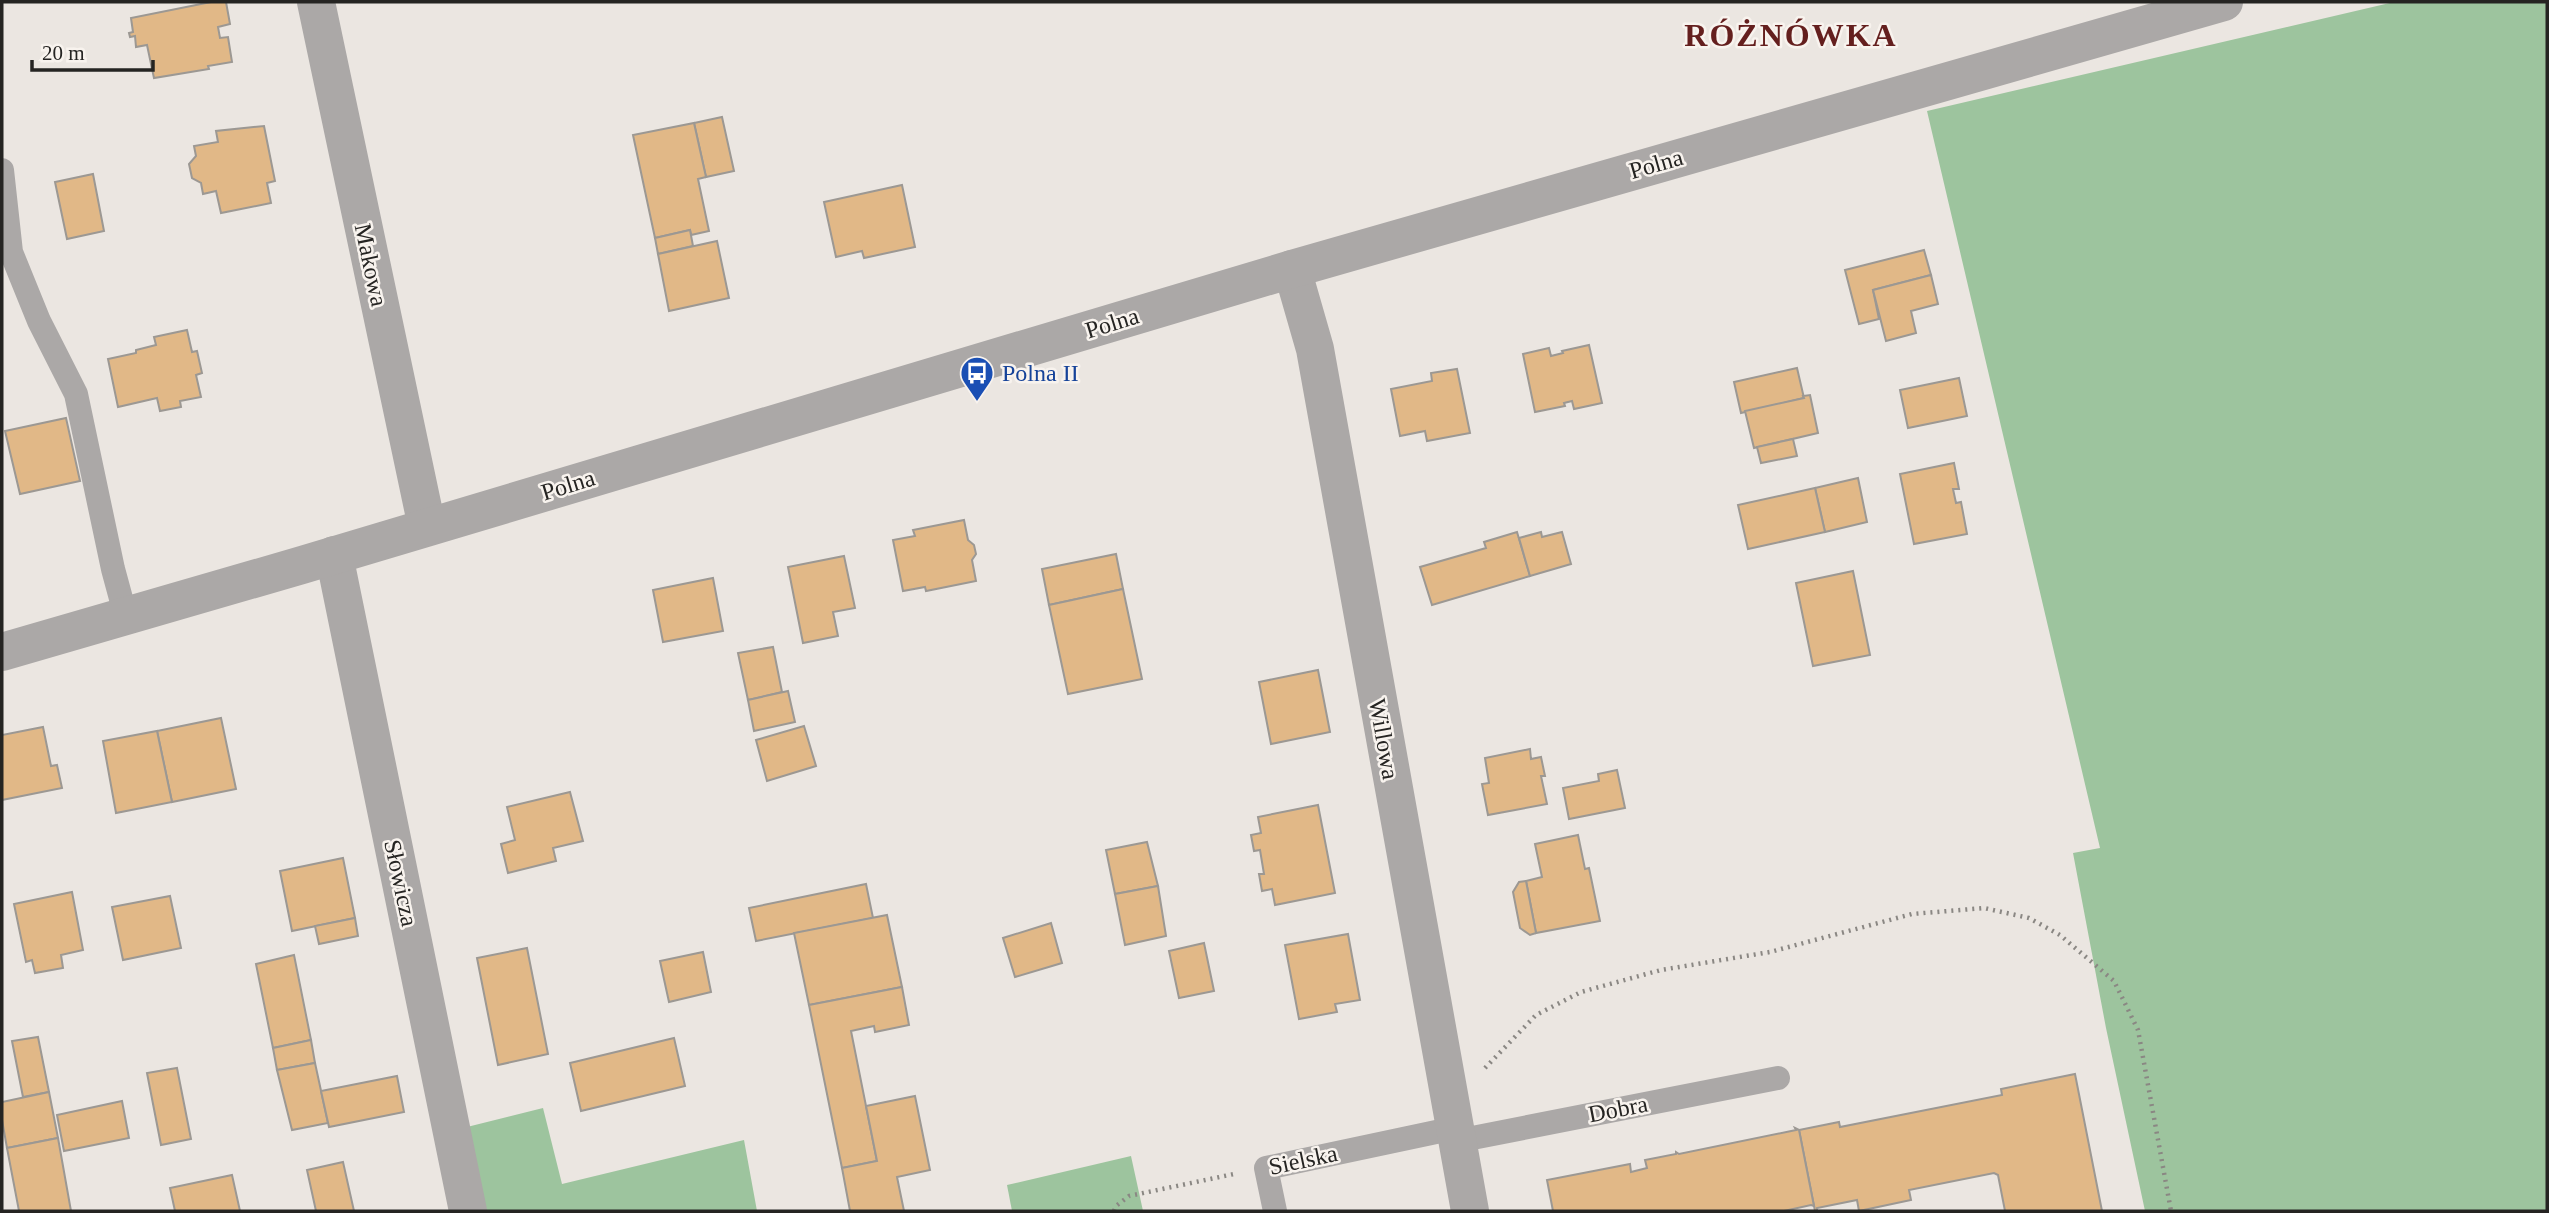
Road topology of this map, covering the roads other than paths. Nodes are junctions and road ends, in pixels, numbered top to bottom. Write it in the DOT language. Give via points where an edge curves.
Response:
graph roads {
  1 [pos="316,2"];
  2 [pos="2224,2"];
  3 [pos="2,170"];
  4 [pos="1292,269"];
  5 [pos="427,527"];
  6 [pos="334,555"];
  7 [pos="126,617"];
  8 [pos="2,652"];
  9 [pos="1778,1078"];
  10 [pos="1456,1134"];
  11 [pos="468,1211"];
  12 [pos="1275,1211"];
  13 [pos="1470,1211"];
  1 -- 5 [label="street, Makowa"];
  2 -- 4 [label="street, Polna"];
  3 -- 7 [label="lane" via="11,252 76,394"];
  4 -- 5 [label="street, Polna"];
  4 -- 10 [label="street, Willowa" via="1315,349"];
  5 -- 6 [label="street, Polna"];
  6 -- 7 [label="street, Polna"];
  6 -- 11 [label="street, Słowicza"];
  7 -- 8 [label="street, Polna"];
  9 -- 10 [label="lane, Dobra"];
  10 -- 12 [label="lane, Sielska" via="1266,1168"];
  10 -- 13 [label="street, Willowa"];
}
